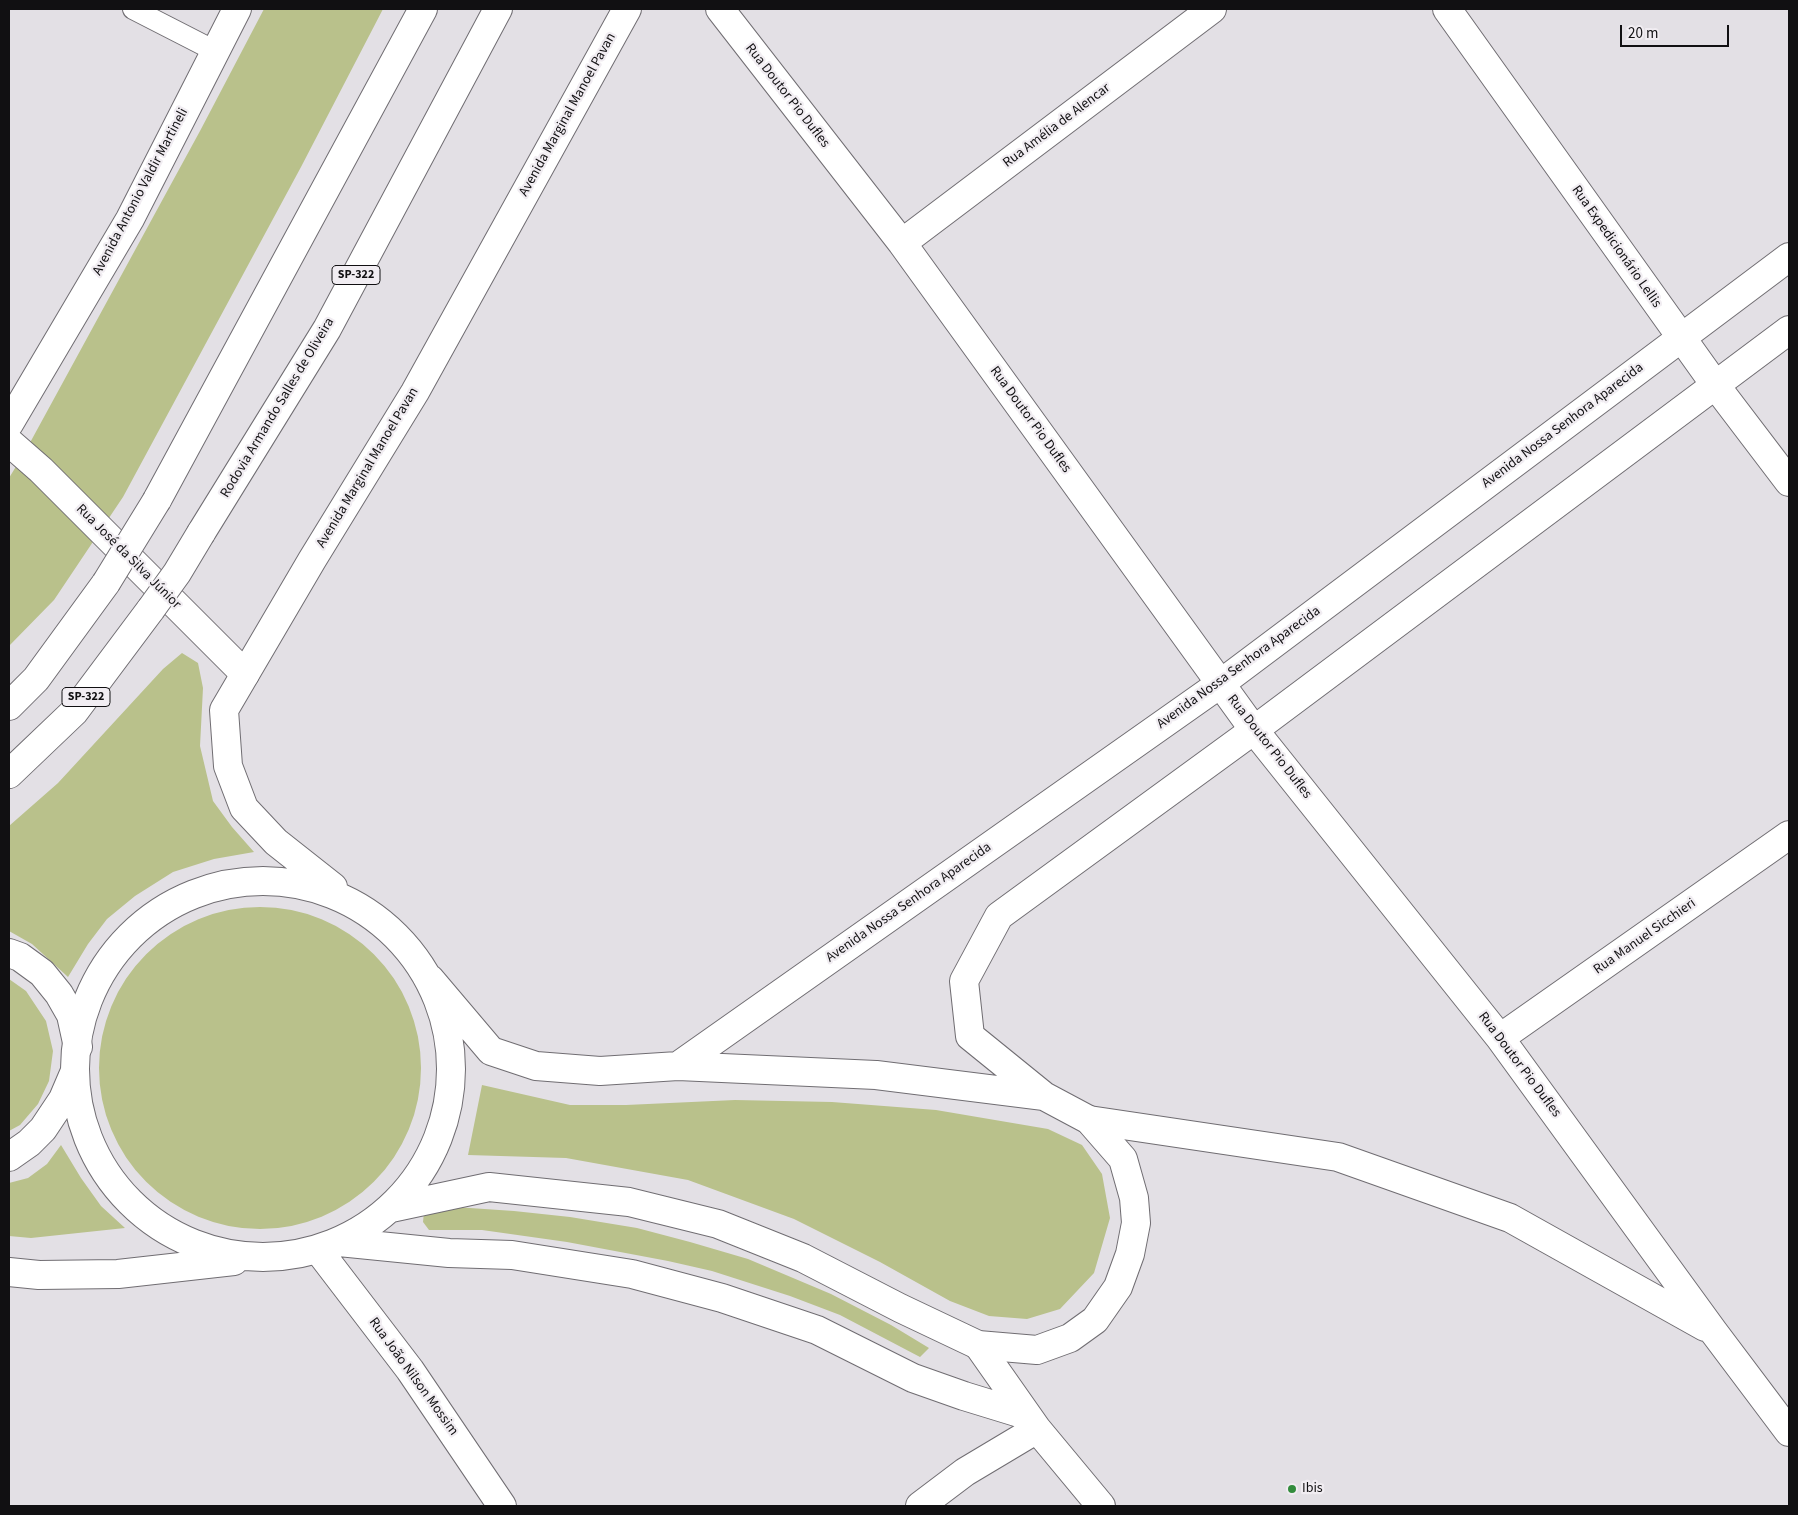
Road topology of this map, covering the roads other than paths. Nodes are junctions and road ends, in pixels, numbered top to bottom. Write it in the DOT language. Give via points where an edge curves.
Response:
graph roads {
  1 [pos="133,9"];
  2 [pos="237,9"];
  3 [pos="423,9"];
  4 [pos="627,9"];
  5 [pos="720,9"];
  6 [pos="1212,9"];
  7 [pos="1447,9"];
  8 [pos="497,13"];
  9 [pos="215,51"];
  10 [pos="902,243"];
  11 [pos="1789,257"];
  12 [pos="1789,330"];
  13 [pos="1681,337"];
  14 [pos="1716,386"];
  15 [pos="9,424"];
  16 [pos="9,442"];
  17 [pos="1789,482"];
  18 [pos="246,674"];
  19 [pos="1220,684"];
  20 [pos="9,706"];
  21 [pos="1254,730"];
  22 [pos="9,774"];
  23 [pos="1789,835"];
  24 [pos="352,902"];
  25 [pos="9,953"];
  26 [pos="430,979"];
  27 [pos="1500,1038"];
  28 [pos="77,1059"];
  29 [pos="678,1066"];
  30 [pos="1044,1096"];
  31 [pos="1089,1120"];
  32 [pos="9,1158"];
  33 [pos="391,1208"];
  34 [pos="329,1247"];
  35 [pos="267,1257"];
  36 [pos="9,1272"];
  37 [pos="1713,1331"];
  38 [pos="978,1346"];
  39 [pos="1031,1422"];
  40 [pos="1789,1432"];
  41 [pos="502,1506"];
  42 [pos="920,1506"];
  43 [pos="1101,1506"];
  1 -- 9 [label="lane"];
  2 -- 9 [label="main road, Avenida Antonio Valdir Martineli"];
  3 -- 20 [label="main road, bridge" via="157,500 106,583 36,679"];
  4 -- 18 [label="main road, Avenida Marginal Manoel Pavan" via="415,392"];
  5 -- 10 [label="main road, Rua Doutor Pio Dufles"];
  6 -- 10 [label="main road, Rua Amélia de Alencar"];
  7 -- 13 [label="main road, Rua Expedicionário Lellis"];
  8 -- 22 [label="main road, Rodovia Armando Salles de Oliveira / SP-322, bridge" via="327,329 176,573 74,712"];
  9 -- 15 [label="main road, Avenida Antonio Valdir Martineli" via="130,220"];
  10 -- 19 [label="main road, Rua Doutor Pio Dufles"];
  11 -- 13 [label="main road, Avenida Nossa Senhora Aparecida"];
  12 -- 14 [label="main road"];
  13 -- 14 [label="main road, Rua Expedicionário Lellis"];
  13 -- 19 [label="main road, Avenida Nossa Senhora Aparecida"];
  14 -- 17 [label="main road, Rua Expedicionário Lellis"];
  14 -- 21 [label="main road"];
  16 -- 18 [label="main road, Rua José da Silva Júnior"];
  18 -- 24 [label="main road, Avenida Marginal Manoel Pavan" via="224,710 228,766 244,808 276,842"];
  19 -- 21 [label="main road, Rua Doutor Pio Dufles"];
  19 -- 29 [label="main road, Avenida Nossa Senhora Aparecida"];
  21 -- 27 [label="main road, Rua Doutor Pio Dufles"];
  21 -- 30 [label="main road" via="999,916 964,981 970,1036"];
  23 -- 27 [label="main road, Rua Manuel Sicchieri"];
  24 -- 26 [label="main road" via="397,934"];
  24 -- 28 [label="main road" via="300,882 244,880 190,894 143,923 106,965 83,1016"];
  25 -- 28 [label="main road" via="42,973 59,994 71,1015"];
  26 -- 29 [label="main road" via="492,1051 500,1054 536,1066 600,1071"];
  26 -- 33 [label="main road" via="450,1038 450,1100 429,1159"];
  27 -- 37 [label="main road, Rua Doutor Pio Dufles"];
  28 -- 32 [label="main road" via="62,1099 44,1129"];
  28 -- 35 [label="main road" via="86,1132 115,1187 161,1228 218,1253"];
  29 -- 30 [label="main road" via="876,1075"];
  30 -- 31 [label="main road"];
  31 -- 37 [label="main road" via="1338,1157 1510,1218"];
  31 -- 38 [label="main road" via="1123,1160 1134,1198 1136,1223 1130,1254 1118,1287 1095,1320 1070,1338 1037,1350"];
  33 -- 34 [label="main road"];
  33 -- 38 [label="main road" via="489,1187 629,1202 718,1224 795,1255"];
  34 -- 35 [label="main road"];
  34 -- 39 [label="main road" via="512,1255 632,1274 722,1298 817,1330 913,1378"];
  34 -- 41 [label="main road, Rua João Nilson Mossim"];
  35 -- 36 [label="main road" via="118,1274"];
  37 -- 40 [label="main road, Rua Doutor Pio Dufles"];
  38 -- 39 [label="main road"];
  39 -- 42 [label="main road"];
  39 -- 43 [label="main road"];
}
